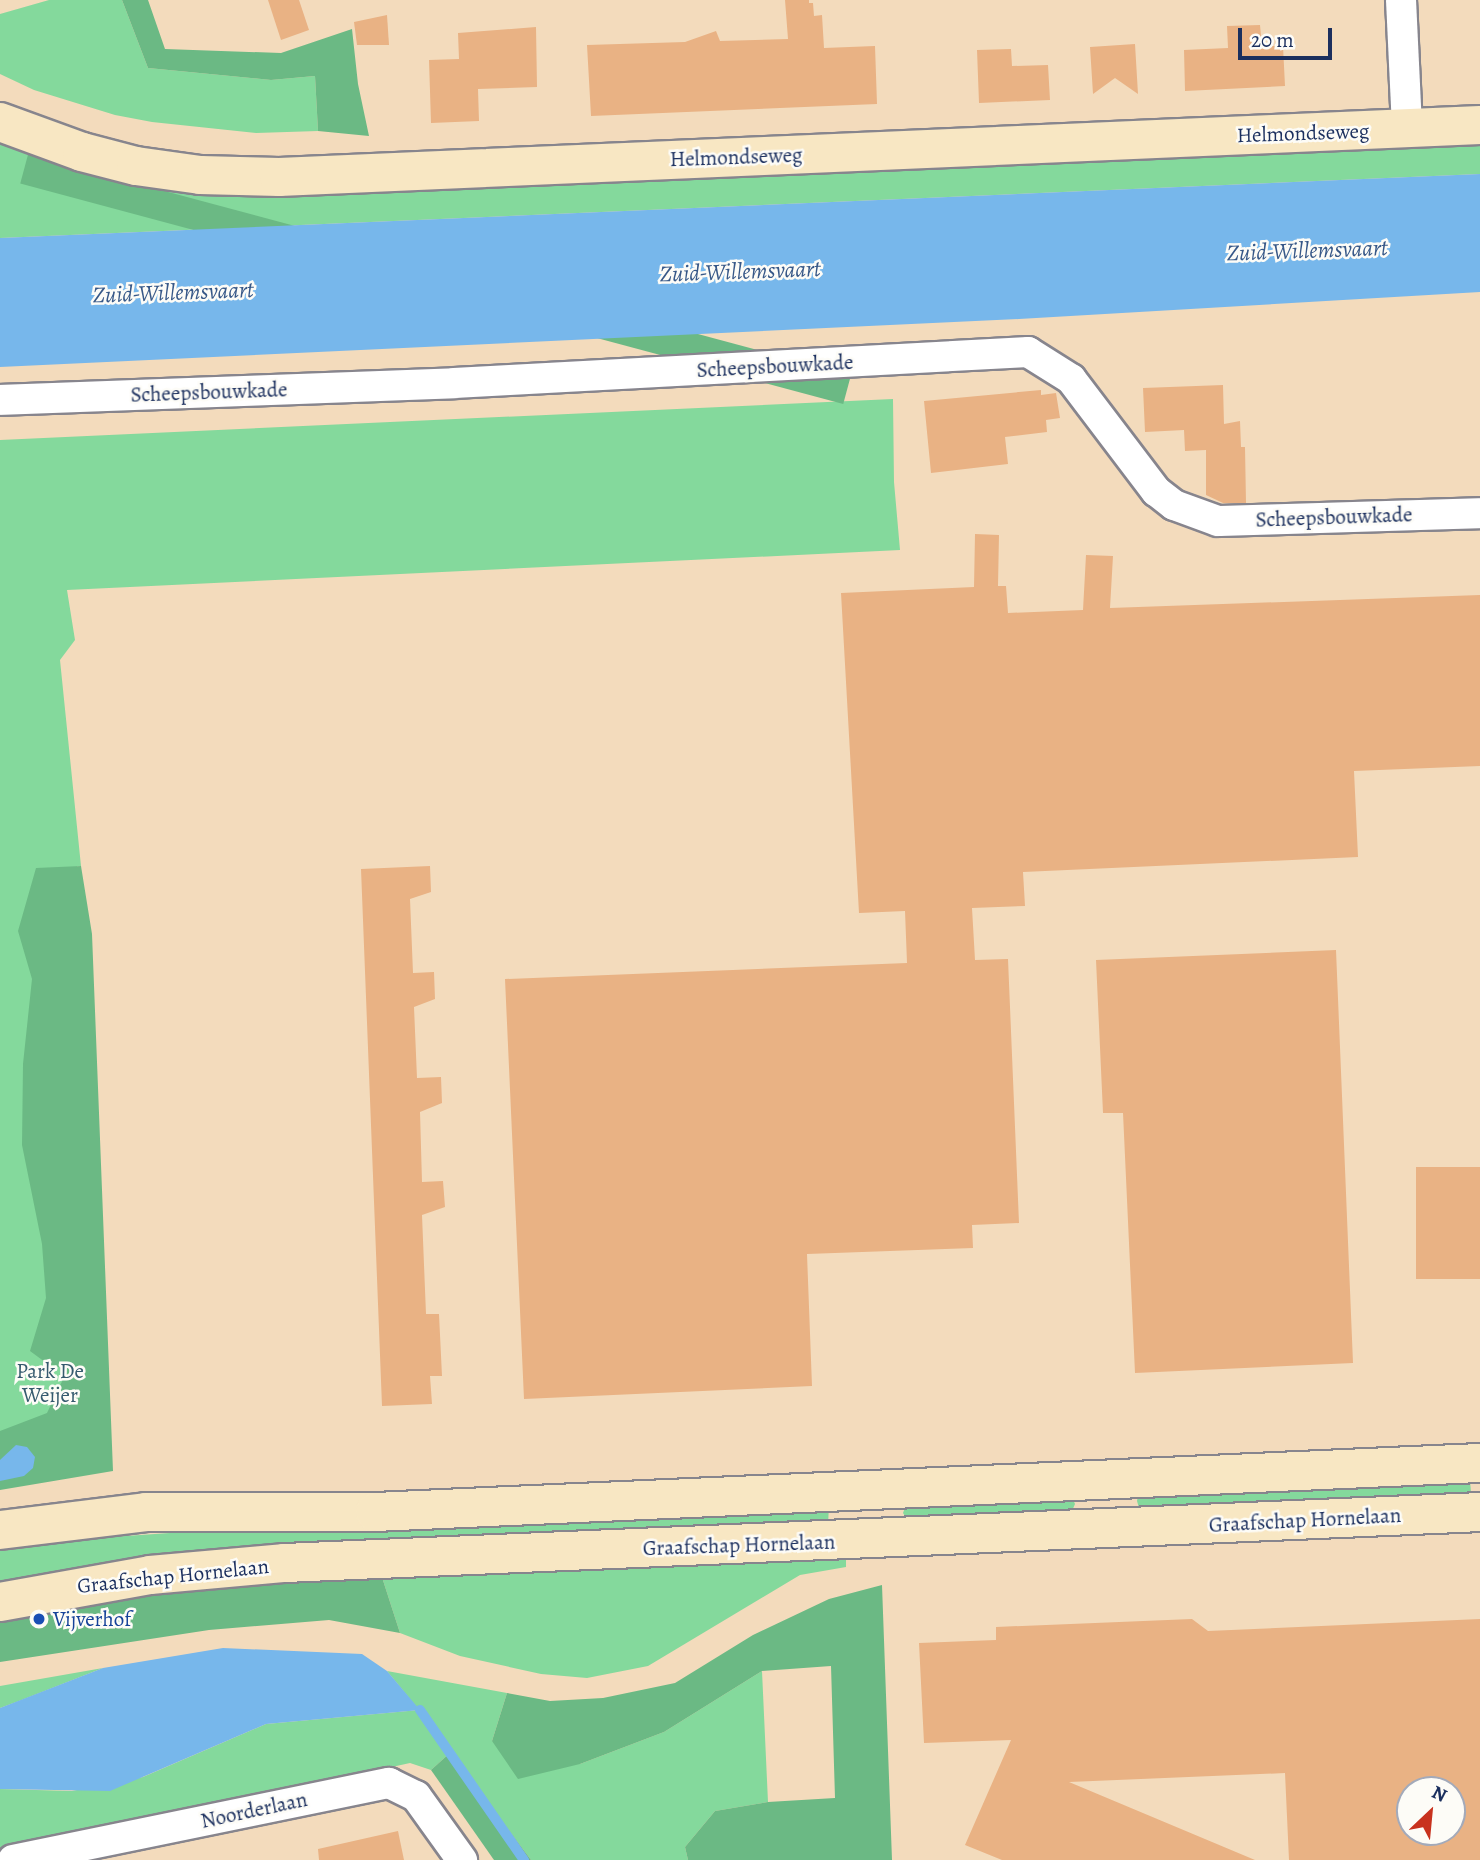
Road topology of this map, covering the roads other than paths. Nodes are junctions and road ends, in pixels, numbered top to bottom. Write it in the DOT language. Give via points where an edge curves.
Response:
graph roads {
  1 [pos="1401,0"];
  2 [pos="0,122"];
  3 [pos="1480,125"];
  4 [pos="1407,129"];
  5 [pos="0,400"];
  6 [pos="1480,513"];
  7 [pos="1480,1463"];
  8 [pos="1480,1512"];
  9 [pos="0,1530"];
  10 [pos="0,1602"];
  11 [pos="42,1857"];
  12 [pos="13,1860"];
  13 [pos="462,1860"];
  1 -- 4 [label="street"];
  2 -- 4 [label="street, Helmondseweg" via="136,166 279,177"];
  3 -- 4 [label="street, Helmondseweg"];
  5 -- 6 [label="street, Scheepsbouwkade" via="454,383 1028,352 1071,379 1156,491 1174,505 1218,521"];
  7 -- 9 [label="street" via="374,1511 146,1512"];
  8 -- 10 [label="street, Graafschap Hornelaan" via="285,1563 150,1575"];
  11 -- 12 [label="street, Noorderlaan"];
  11 -- 13 [label="street, Noorderlaan" via="389,1783 416,1796"];
}
